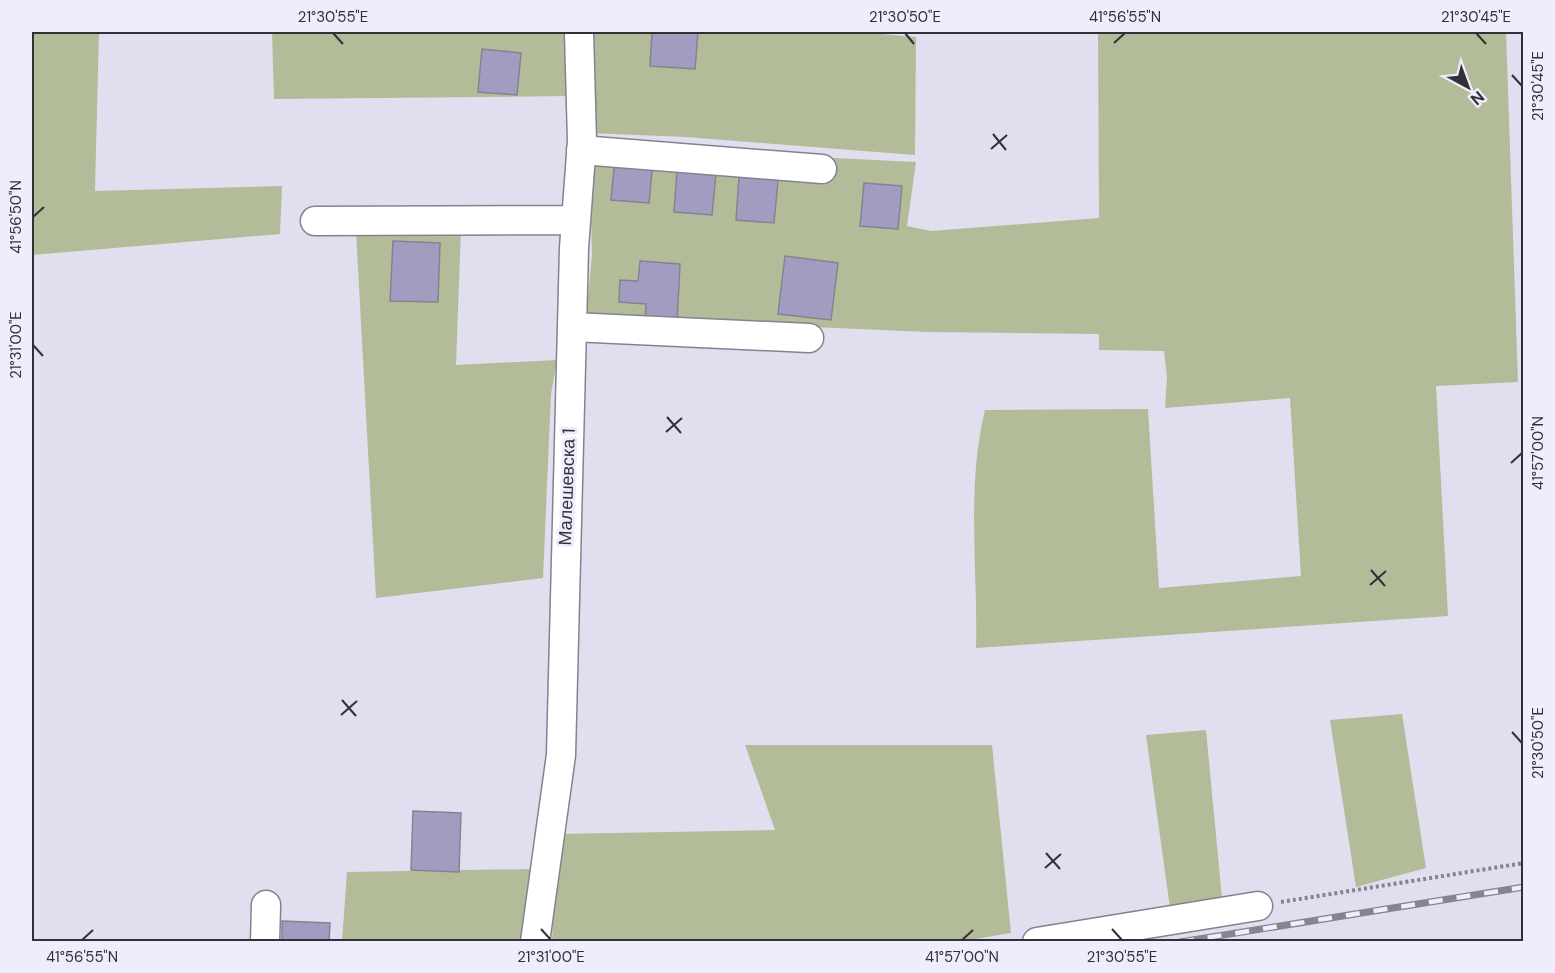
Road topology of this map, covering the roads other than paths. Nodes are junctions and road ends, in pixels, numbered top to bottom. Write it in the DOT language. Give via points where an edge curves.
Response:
graph roads {
  1 [pos="579,32"];
  2 [pos="581,150"];
  3 [pos="822,169"];
  4 [pos="576,220"];
  5 [pos="315,221"];
  6 [pos="572,327"];
  7 [pos="809,338"];
  8 [pos="266,905"];
  9 [pos="1258,906"];
  10 [pos="265,942"];
  11 [pos="535,942"];
  12 [pos="1037,942"];
  1 -- 2 [label="street, Малешевска 1"];
  2 -- 3 [label="street"];
  2 -- 4 [label="street, Малешевска 1"];
  4 -- 5 [label="street"];
  4 -- 6 [label="street, Малешевска 1"];
  6 -- 7 [label="street"];
  6 -- 11 [label="street, Малешевска 1" via="561,755"];
  8 -- 10 [label="street"];
  9 -- 12 [label="street"];
}
